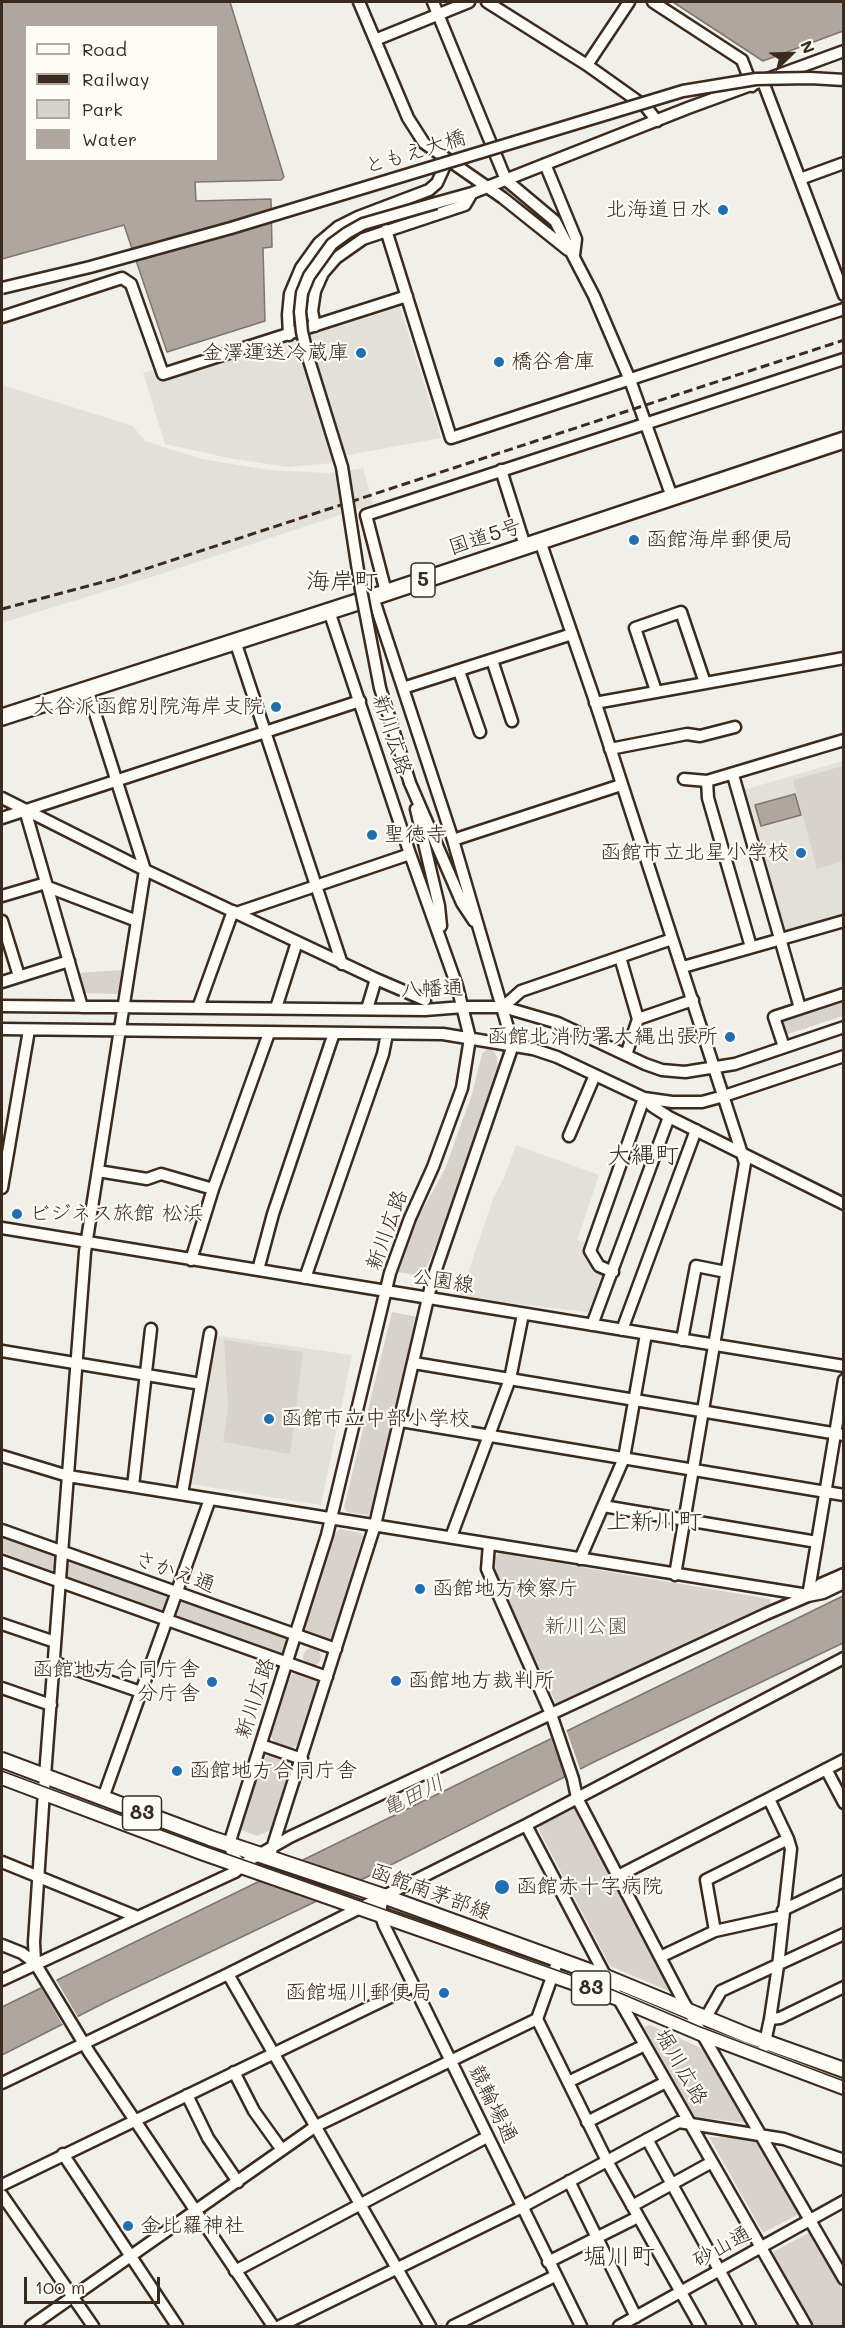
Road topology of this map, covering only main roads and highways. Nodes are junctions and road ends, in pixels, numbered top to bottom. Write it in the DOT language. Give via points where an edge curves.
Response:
graph roads {
  1 [pos="843,440"];
  2 [pos="2,717"];
  3 [pos="2,1760"];
  4 [pos="2,1777"];
  5 [pos="763,2049"];
  6 [pos="843,2070"];
  7 [pos="843,2087"];
  1 -- 2 [label="highway, 国道5号 / 5"];
  3 -- 5 [label="main road, 函館南茅部線 / 83" via="229,1844 267,1852 284,1863 606,1977 705,2019"];
  4 -- 5 [label="main road, 83" via="243,1867 618,1998 703,2034"];
  5 -- 6 [label="main road, 函館南茅部線 / 83"];
  5 -- 7 [label="main road, 83"];
}
